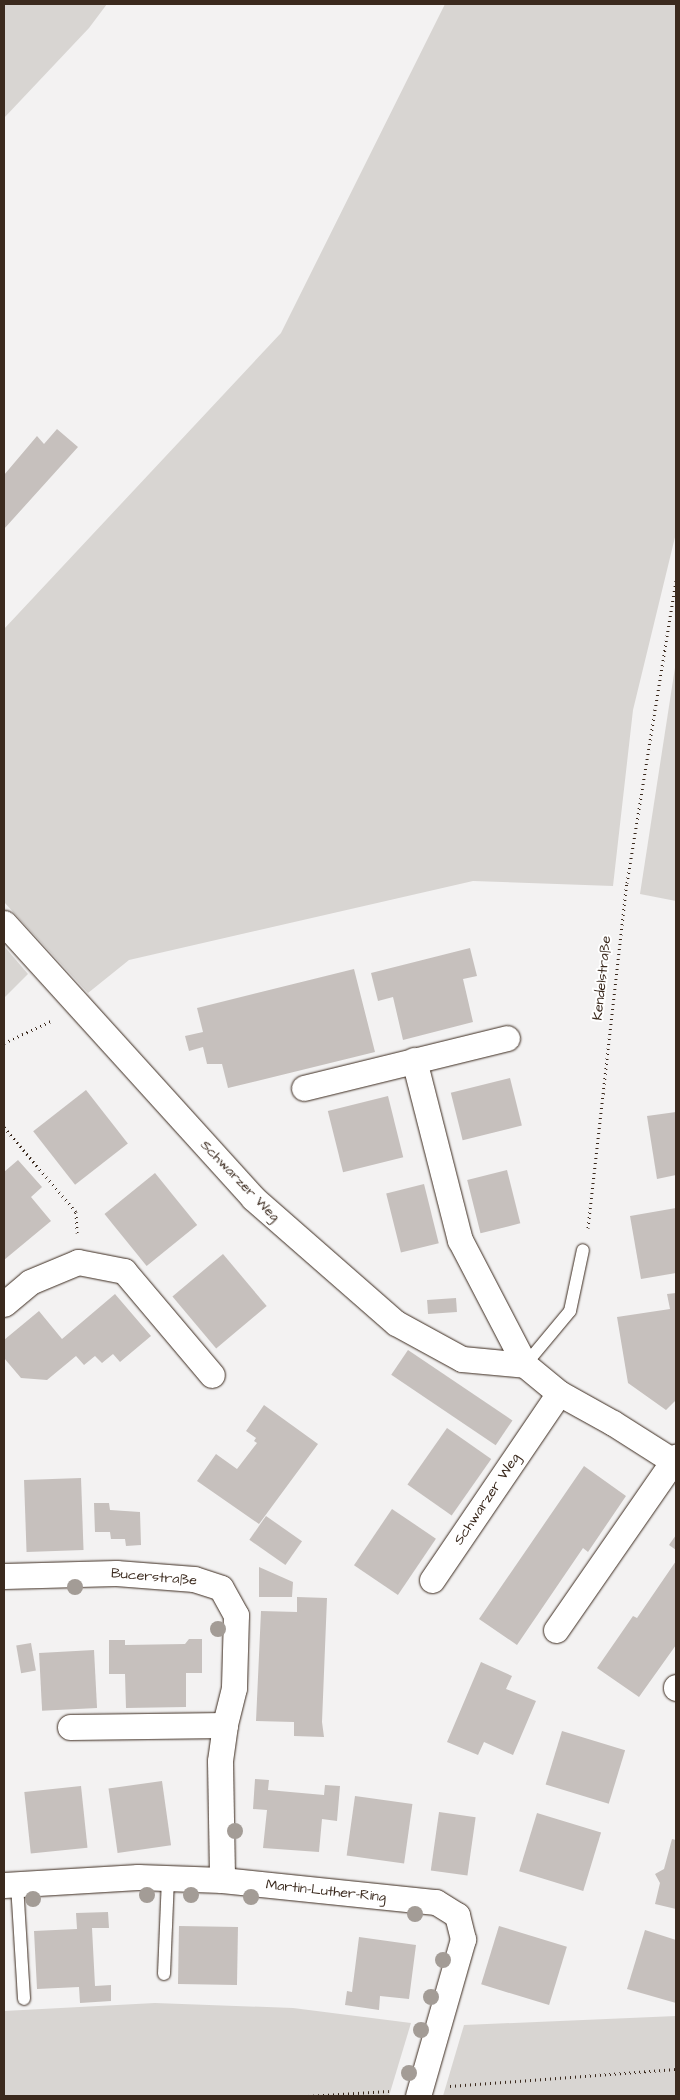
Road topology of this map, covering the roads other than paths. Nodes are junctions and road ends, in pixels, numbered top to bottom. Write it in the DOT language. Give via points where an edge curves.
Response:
graph roads {
  1 [pos="4,923"];
  2 [pos="508,1038"];
  3 [pos="414,1060"];
  4 [pos="304,1088"];
  5 [pos="583,1250"];
  6 [pos="4,1304"];
  7 [pos="525,1366"];
  8 [pos="212,1375"];
  9 [pos="559,1394"];
  10 [pos="675,1461"];
  11 [pos="4,1576"];
  12 [pos="432,1580"];
  13 [pos="556,1630"];
  14 [pos="225,1725"];
  15 [pos="70,1727"];
  16 [pos="168,1878"];
  17 [pos="222,1880"];
  18 [pos="10,1884"];
  19 [pos="164,1974"];
  20 [pos="24,1999"];
  21 [pos="419,2092"];
  1 -- 7 [label="street, Schwarzer Weg" via="253,1198 396,1323 462,1359"];
  2 -- 3 [label="street"];
  3 -- 4 [label="street"];
  3 -- 7 [label="street" via="460,1240"];
  5 -- 7 [label="lane" via="570,1311"];
  6 -- 8 [label="street" via="30,1282 78,1262 124,1271"];
  7 -- 9 [label="street"];
  9 -- 10 [label="street"];
  9 -- 12 [label="street, Schwarzer Weg"];
  10 -- 13 [label="street"];
  11 -- 14 [label="street, Bucerstraße" via="116,1572 194,1578 221,1588 236,1615 234,1688"];
  14 -- 15 [label="street"];
  14 -- 17 [label="street, Bucerstraße" via="220,1761"];
  16 -- 17 [label="street, Martin-Luther-Ring"];
  16 -- 18 [label="street, Martin-Luther-Ring"];
  16 -- 19 [label="lane"];
  17 -- 21 [label="street, Martin-Luther-Ring" via="436,1902 457,1915 463,1940"];
  18 -- 20 [label="lane"];
}
